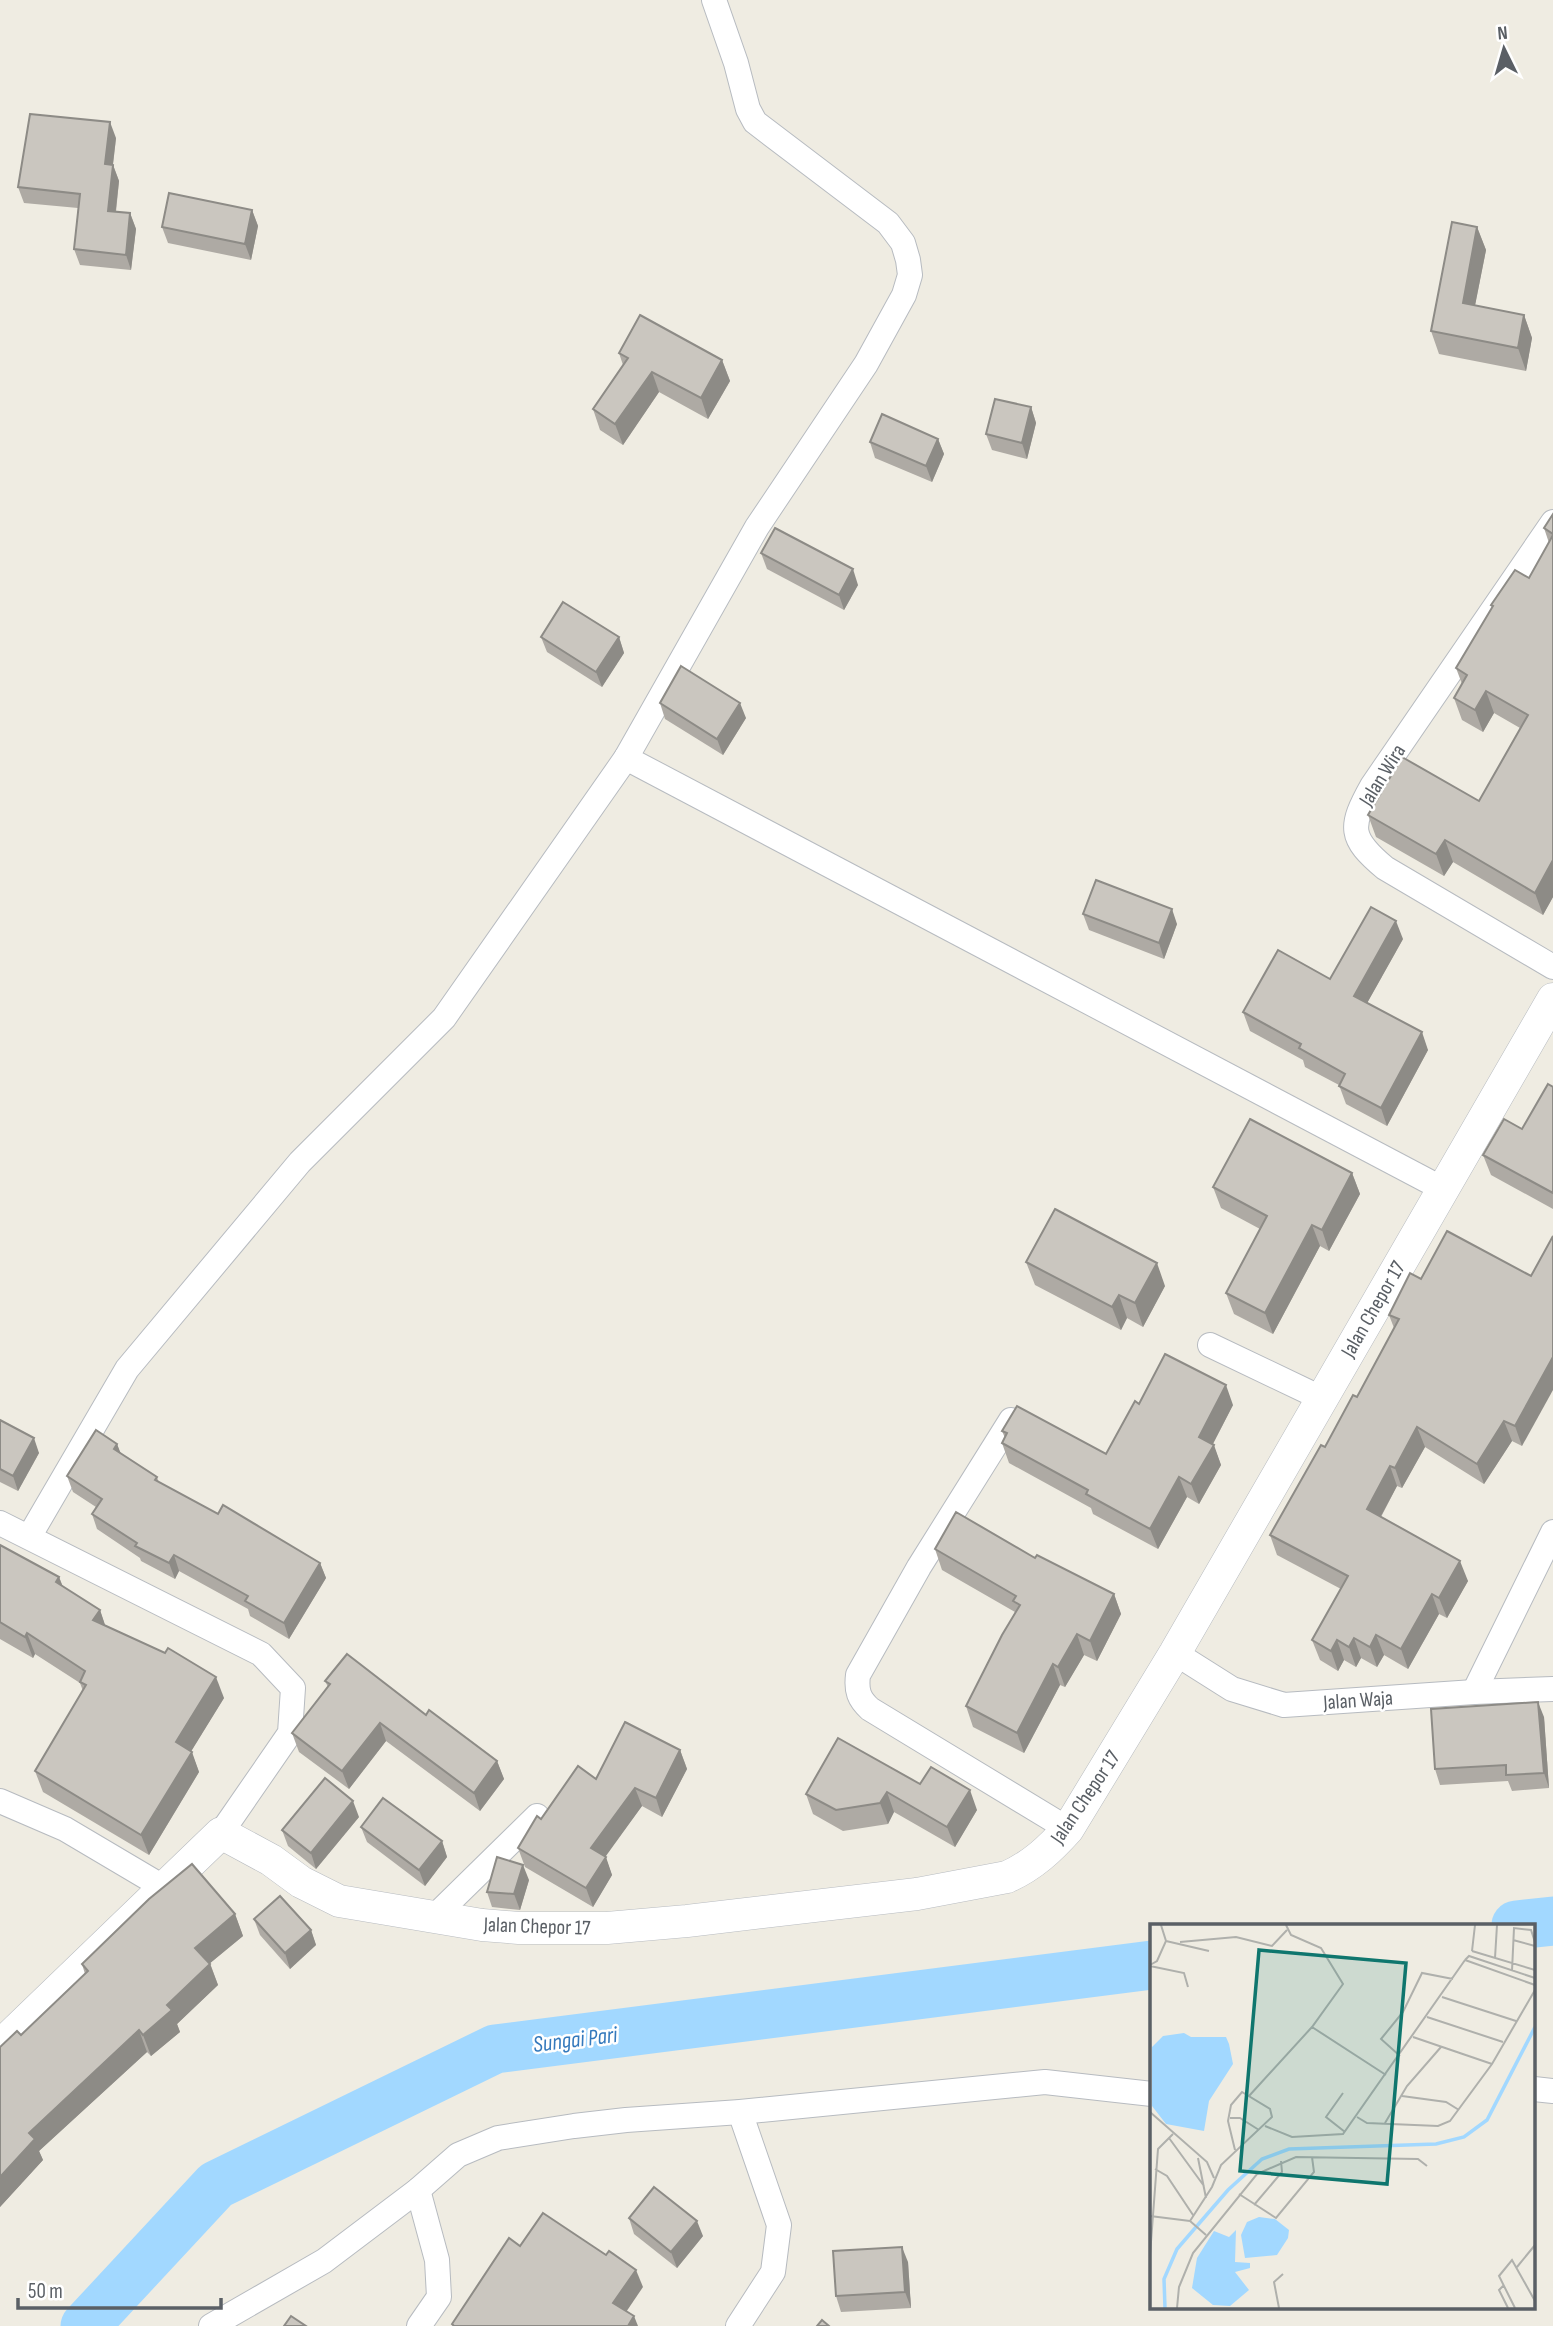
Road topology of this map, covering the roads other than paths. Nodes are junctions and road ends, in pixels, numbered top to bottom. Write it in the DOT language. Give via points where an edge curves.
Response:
graph roads {
  1 [pos="714,0"];
  2 [pos="1553,522"];
  3 [pos="626,758"];
  4 [pos="1553,967"];
  5 [pos="1553,999"];
  6 [pos="1443,1189"];
  7 [pos="1210,1345"];
  8 [pos="1321,1398"];
  9 [pos="1011,1420"];
  10 [pos="0,1523"];
  11 [pos="1553,1532"];
  12 [pos="29,1537"];
  13 [pos="1175,1653"];
  14 [pos="1553,1689"];
  15 [pos="1474,1692"];
  16 [pos="0,1801"];
  17 [pos="537,1816"];
  18 [pos="1068,1829"];
  19 [pos="221,1833"];
  20 [pos="163,1887"];
  21 [pos="434,1917"];
  22 [pos="0,2046"];
  23 [pos="1150,2094"];
  24 [pos="740,2112"];
  25 [pos="418,2190"];
  26 [pos="211,2326"];
  27 [pos="419,2326"];
  28 [pos="738,2326"];
  1 -- 3 [label="street" via="755,122 888,223 903,243 910,275 866,364 757,527"];
  2 -- 4 [label="street, Jalan Wira" via="1372,786 1360,807 1356,829 1364,850 1385,867"];
  3 -- 6 [label="street"];
  3 -- 12 [label="street" via="444,1018 300,1162 127,1369"];
  5 -- 6 [label="street, Jalan Chepor 17"];
  6 -- 8 [label="street, Jalan Chepor 17"];
  7 -- 8 [label="street"];
  8 -- 13 [label="street, Jalan Chepor 17"];
  9 -- 18 [label="street" via="919,1567 856,1686 870,1709"];
  10 -- 12 [label="street"];
  11 -- 15 [label="street"];
  12 -- 19 [label="street" via="261,1654 293,1688 289,1733"];
  13 -- 15 [label="street, Jalan Waja" via="1232,1689 1284,1705"];
  13 -- 18 [label="street, Jalan Chepor 17"];
  14 -- 15 [label="street, Jalan Waja"];
  16 -- 20 [label="street" via="65,1829"];
  17 -- 21 [label="street"];
  18 -- 21 [label="street, Jalan Chepor 17" via="1050,1849 1014,1874 917,1894 607,1928 519,1928"];
  19 -- 20 [label="street"];
  19 -- 21 [label="street, Jalan Chepor 17" via="325,1896"];
  20 -- 22 [label="street"];
  23 -- 24 [label="street" via="1045,2082"];
  24 -- 25 [label="street" via="573,2126 498,2138 458,2155"];
  24 -- 28 [label="street" via="779,2225 773,2272"];
  25 -- 26 [label="street" via="324,2261"];
  25 -- 27 [label="street" via="437,2260 439,2297"];
}
